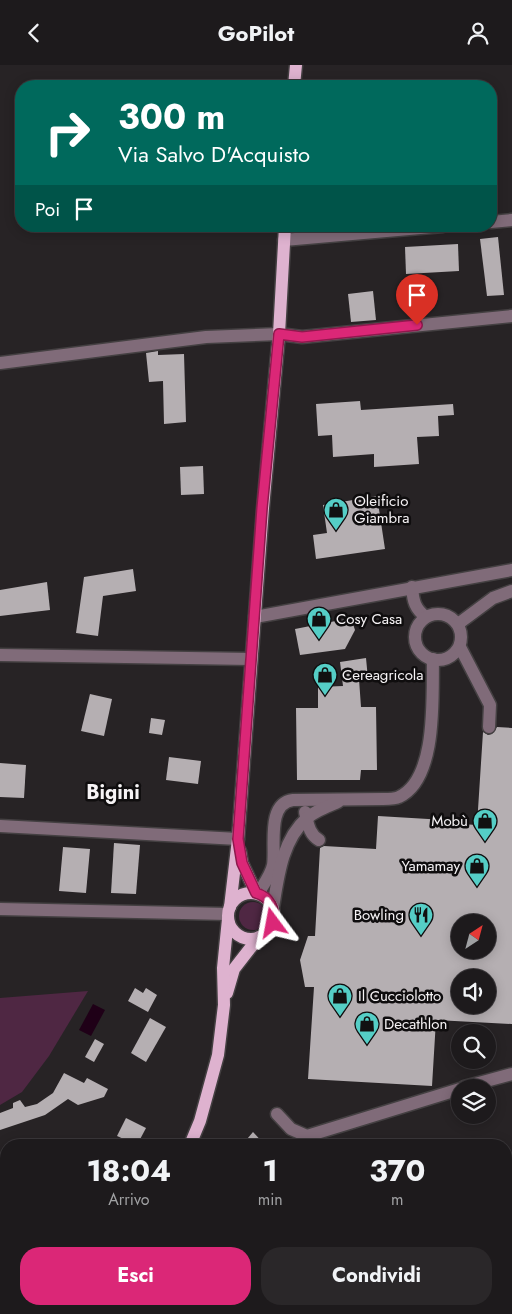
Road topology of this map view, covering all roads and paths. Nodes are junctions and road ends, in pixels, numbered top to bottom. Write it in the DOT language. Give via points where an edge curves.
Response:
graph roads {
  1 [pos="296,65"];
  2 [pos="295,80"];
  3 [pos="512,220"];
  4 [pos="497,221"];
  5 [pos="285,232"];
  6 [pos="374,232"];
  7 [pos="284,240"];
  8 [pos="512,316"];
  9 [pos="279,334"];
  10 [pos="0,363"];
  11 [pos="512,570"];
  12 [pos="412,587"];
  13 [pos="512,591"];
  14 [pos="255,617"];
  15 [pos="426,617"];
  16 [pos="458,624"];
  17 [pos="460,647"];
  18 [pos="0,655"];
  19 [pos="251,659"];
  20 [pos="433,659"];
  21 [pos="489,727"];
  22 [pos="293,800"];
  23 [pos="341,800"];
  24 [pos="307,818"];
  25 [pos="0,825"];
  26 [pos="238,839"];
  27 [pos="320,840"];
  28 [pos="257,893"];
  29 [pos="273,907"];
  30 [pos="0,909"];
  31 [pos="229,913"];
  32 [pos="259,937"];
  33 [pos="224,1005"];
  34 [pos="512,1074"];
  35 [pos="494,1079"];
  36 [pos="451,1092"];
  37 [pos="276,1115"];
  38 [pos="192,1139"];
  1 -- 2 [label="main road"];
  3 -- 4 [label="street"];
  5 -- 7 [label="main road"];
  6 -- 7 [label="street"];
  7 -- 9 [label="main road"];
  8 -- 9 [label="street" via="302,337"];
  9 -- 10 [label="street" via="206,337"];
  9 -- 14 [label="main road"];
  11 -- 12 [label="street"];
  12 -- 14 [label="street"];
  12 -- 15 [label="street" via="418,611"];
  13 -- 16 [label="street" via="493,598"];
  14 -- 19 [label="main road"];
  15 -- 16 [label="street" via="442,614"];
  15 -- 20 [label="street" via="417,626 415,642 421,653"];
  16 -- 17 [label="street" via="462,640"];
  17 -- 20 [label="street" via="446,659"];
  17 -- 21 [label="street" via="490,705"];
  18 -- 19 [label="street"];
  19 -- 26 [label="main road"];
  20 -- 23 [label="street" via="433,724 422,771 412,787 398,797"];
  22 -- 23 [label="street"];
  22 -- 24 [label="street" via="304,807"];
  22 -- 28 [label="street" via="281,805 273,833 272,868"];
  23 -- 24 [label="street"];
  24 -- 27 [label="street" via="310,831"];
  24 -- 29 [label="street" via="283,858"];
  25 -- 26 [label="street"];
  26 -- 28 [label="main road" via="242,863"];
  26 -- 31 [label="main road"];
  28 -- 29 [label="main road"];
  28 -- 31 [label="main road" via="240,895 234,900"];
  29 -- 32 [label="main road" via="273,923"];
  30 -- 31 [label="street"];
  31 -- 32 [label="main road" via="234,931 245,938"];
  31 -- 33 [label="main road" via="223,968"];
  32 -- 33 [label="main road" via="234,969"];
  33 -- 38 [label="main road" via="218,1055"];
  34 -- 35 [label="street"];
  36 -- 37 [label="street" via="307,1136 291,1129"];
}
